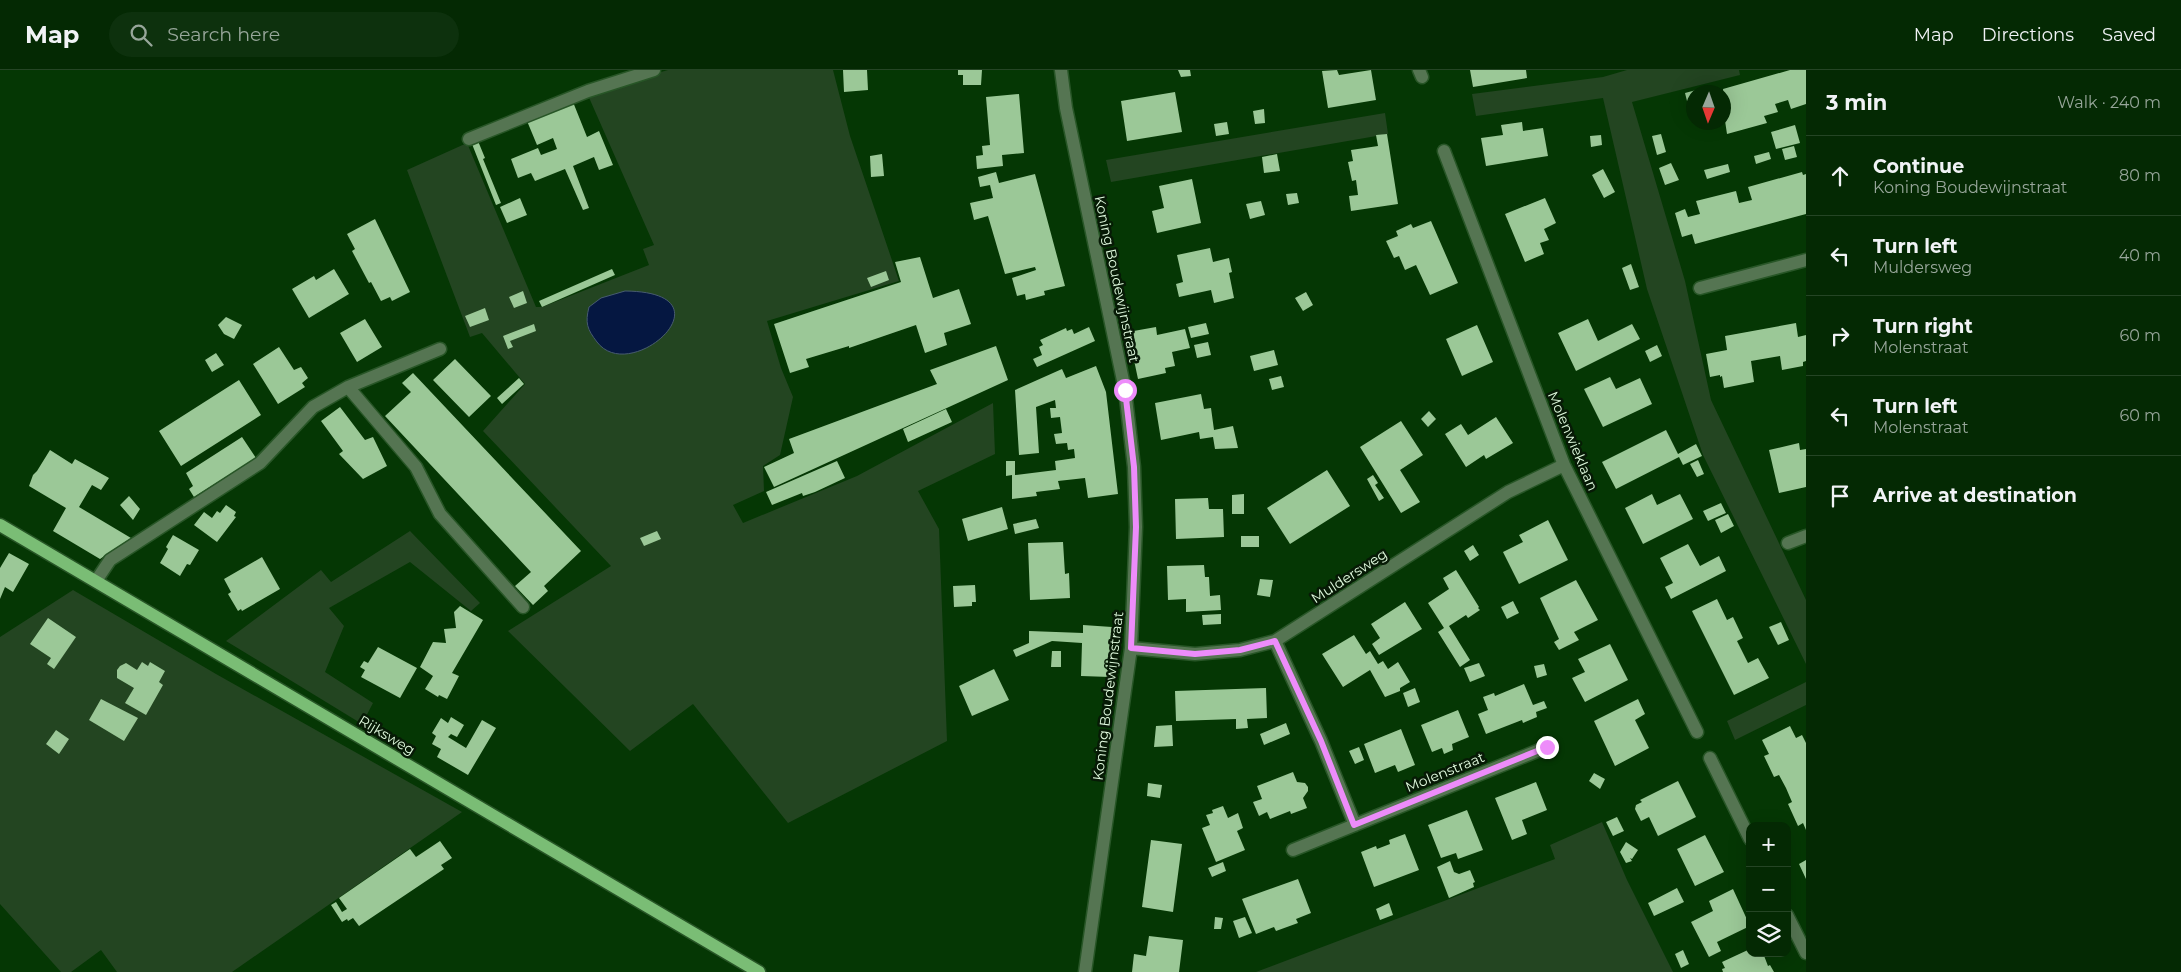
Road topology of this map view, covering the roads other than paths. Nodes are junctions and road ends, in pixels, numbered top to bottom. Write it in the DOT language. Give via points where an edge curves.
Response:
graph roads {
  1 [pos="654,70"];
  2 [pos="1061,70"];
  3 [pos="469,139"];
  4 [pos="1444,151"];
  5 [pos="1806,260"];
  6 [pos="1700,288"];
  7 [pos="440,349"];
  8 [pos="348,387"];
  9 [pos="1564,465"];
  10 [pos="0,524"];
  11 [pos="1806,536"];
  12 [pos="1788,543"];
  13 [pos="96,581"];
  14 [pos="523,607"];
  15 [pos="1275,641"];
  16 [pos="1131,648"];
  17 [pos="1697,732"];
  18 [pos="1547,747"];
  19 [pos="1710,758"];
  20 [pos="1354,825"];
  21 [pos="1746,831"];
  22 [pos="1293,850"];
  23 [pos="1791,923"];
  24 [pos="1806,954"];
  25 [pos="759,972"];
  26 [pos="1085,972"];
  1 -- 3 [label="street" via="588,91"];
  2 -- 16 [label="street, Koning Boudewijnstraat" via="1066,108 1125,390 1134,467 1136,527"];
  4 -- 9 [label="street, Molenwieklaan"];
  5 -- 6 [label="street"];
  7 -- 8 [label="street"];
  8 -- 13 [label="street" via="313,408 260,463 110,560"];
  8 -- 14 [label="street" via="416,467 440,514"];
  9 -- 15 [label="street, Muldersweg" via="1508,492"];
  9 -- 17 [label="street, Molenwieklaan"];
  10 -- 13 [label="main road, Rijksweg"];
  11 -- 12 [label="street"];
  13 -- 25 [label="main road, Rijksweg"];
  15 -- 16 [label="street, Muldersweg" via="1240,650 1195,654"];
  15 -- 20 [label="street" via="1321,741"];
  16 -- 26 [label="street, Koning Boudewijnstraat"];
  18 -- 20 [label="street, Molenstraat"];
  19 -- 21 [label="street"];
  20 -- 22 [label="street, Molenstraat"];
  23 -- 24 [label="street"];
}
